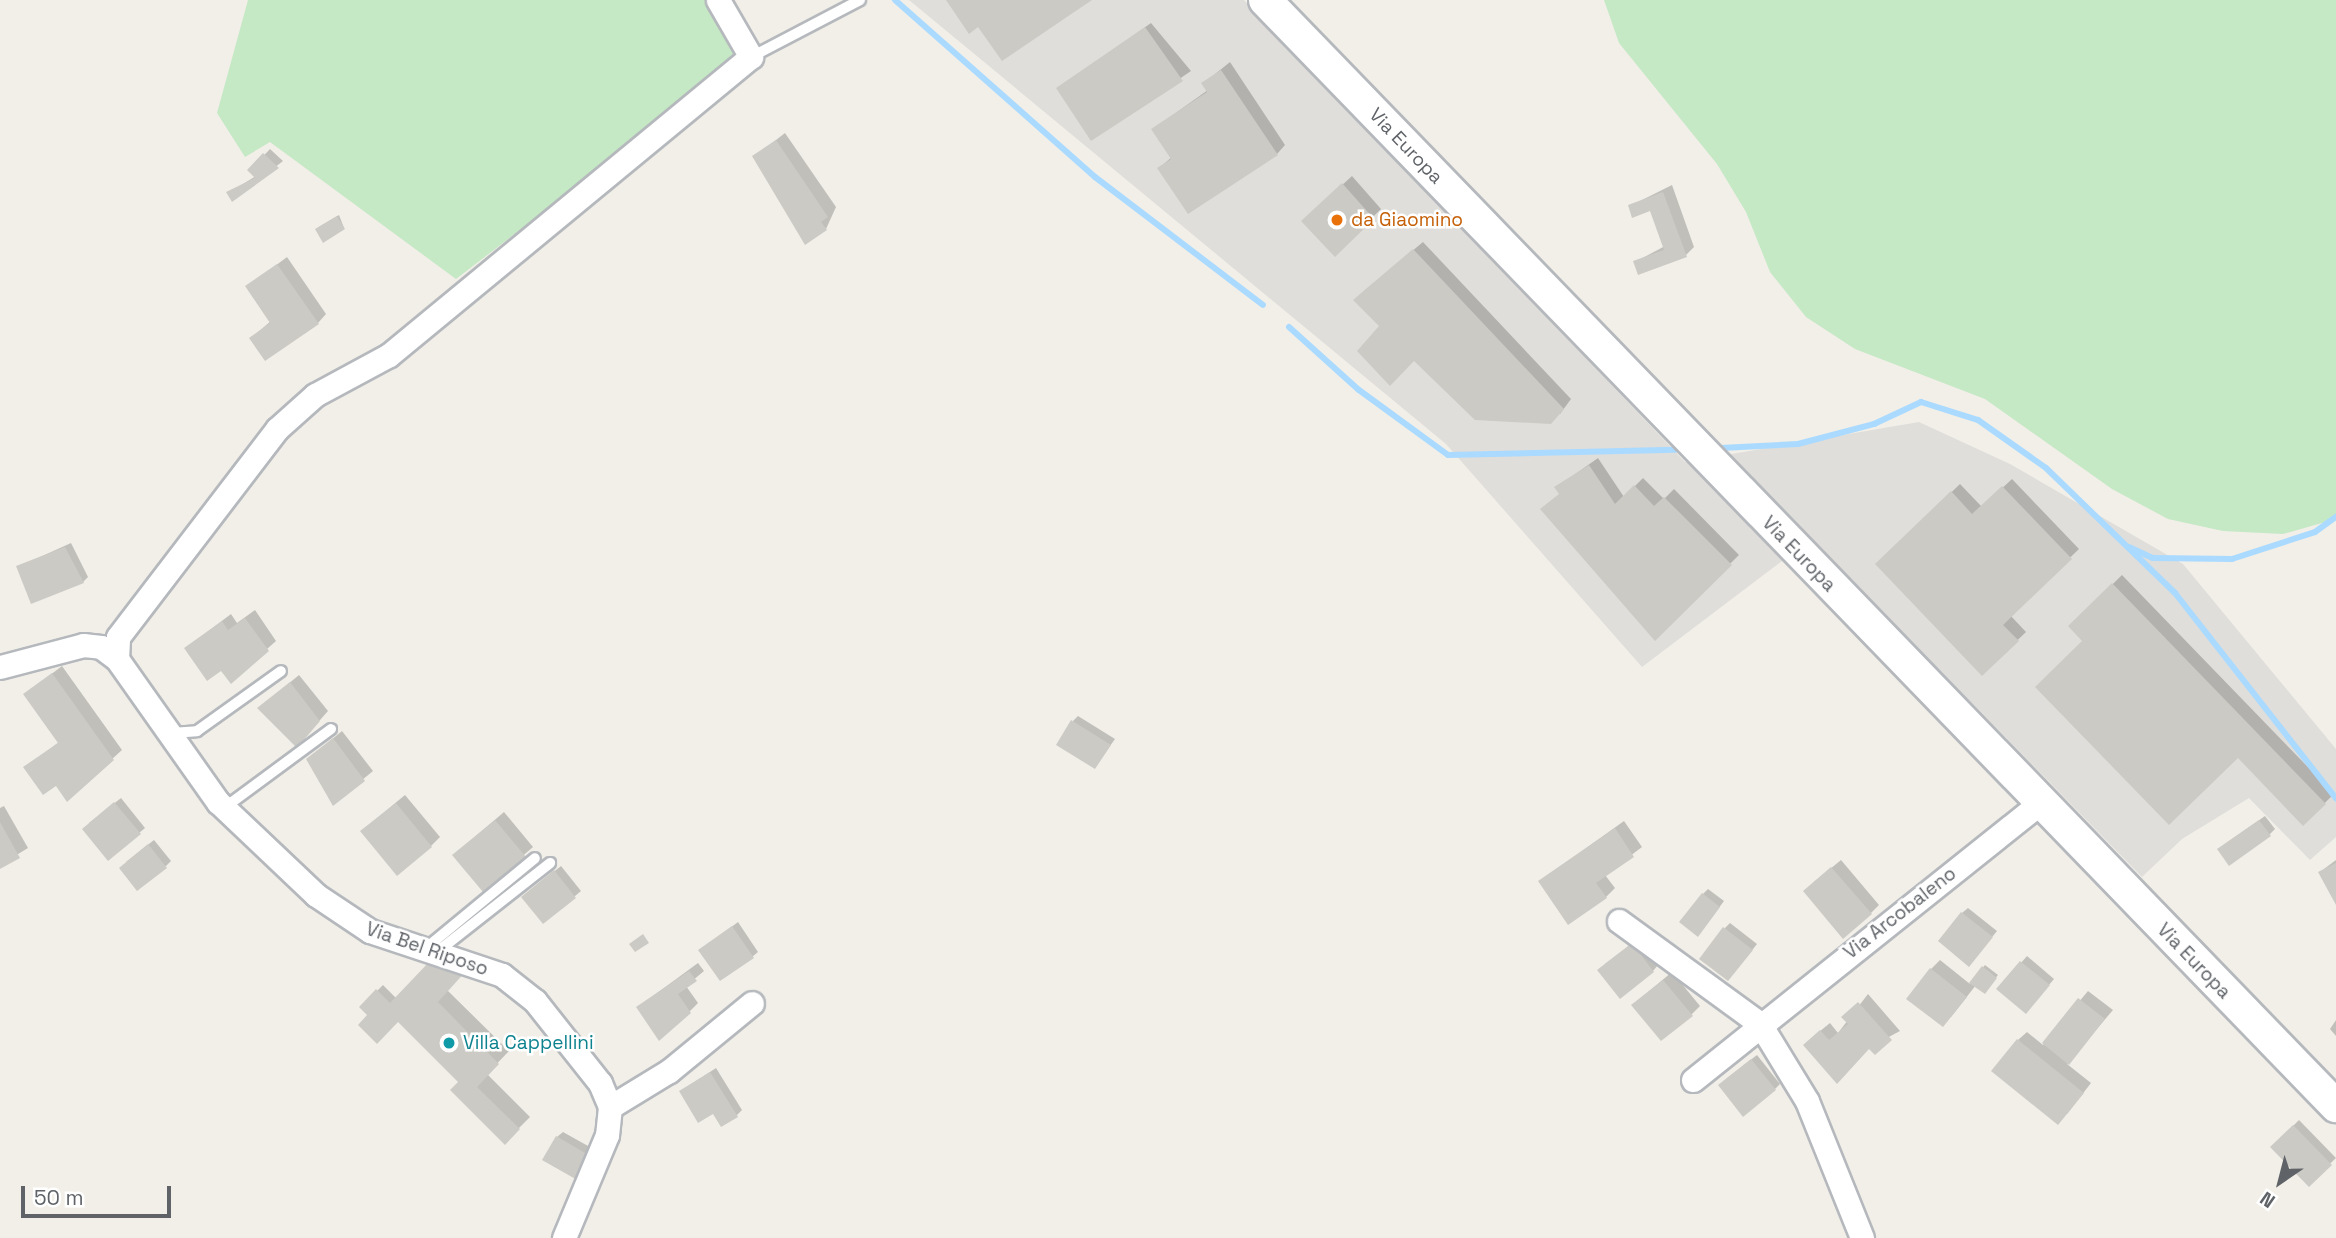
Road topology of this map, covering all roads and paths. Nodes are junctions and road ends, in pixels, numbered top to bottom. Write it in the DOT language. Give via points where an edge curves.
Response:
graph roads {
  1 [pos="718,0"];
  2 [pos="860,0"];
  3 [pos="1265,0"];
  4 [pos="751,57"];
  5 [pos="117,659"];
  6 [pos="0,667"];
  7 [pos="281,671"];
  8 [pos="331,729"];
  9 [pos="169,733"];
  10 [pos="2040,803"];
  11 [pos="223,808"];
  12 [pos="535,858"];
  13 [pos="550,863"];
  14 [pos="1619,921"];
  15 [pos="431,950"];
  16 [pos="752,1003"];
  17 [pos="1760,1024"];
  18 [pos="1693,1080"];
  19 [pos="2336,1106"];
  20 [pos="610,1107"];
  21 [pos="564,1238"];
  22 [pos="1862,1238"];
  1 -- 4 [label="street"];
  2 -- 4 [label="lane"];
  3 -- 10 [label="main road, Via Europa"];
  4 -- 5 [label="street" via="389,355 316,395 277,429 118,637"];
  5 -- 6 [label="street" via="101,647 83,645"];
  5 -- 9 [label="street, Via Bel Riposo"];
  7 -- 9 [label="lane" via="197,731"];
  8 -- 11 [label="lane"];
  9 -- 11 [label="street, Via Bel Riposo"];
  10 -- 17 [label="street, Via Arcobaleno"];
  10 -- 19 [label="main road, Via Europa"];
  11 -- 15 [label="street, Via Bel Riposo" via="354,923"];
  12 -- 15 [label="lane"];
  13 -- 15 [label="lane"];
  14 -- 17 [label="street"];
  15 -- 20 [label="street, Via Bel Riposo" via="519,987 600,1083"];
  16 -- 20 [label="street" via="669,1071"];
  17 -- 18 [label="street, Via Arcobaleno"];
  17 -- 22 [label="street" via="1807,1101"];
  20 -- 21 [label="street" via="607,1135"];
}
